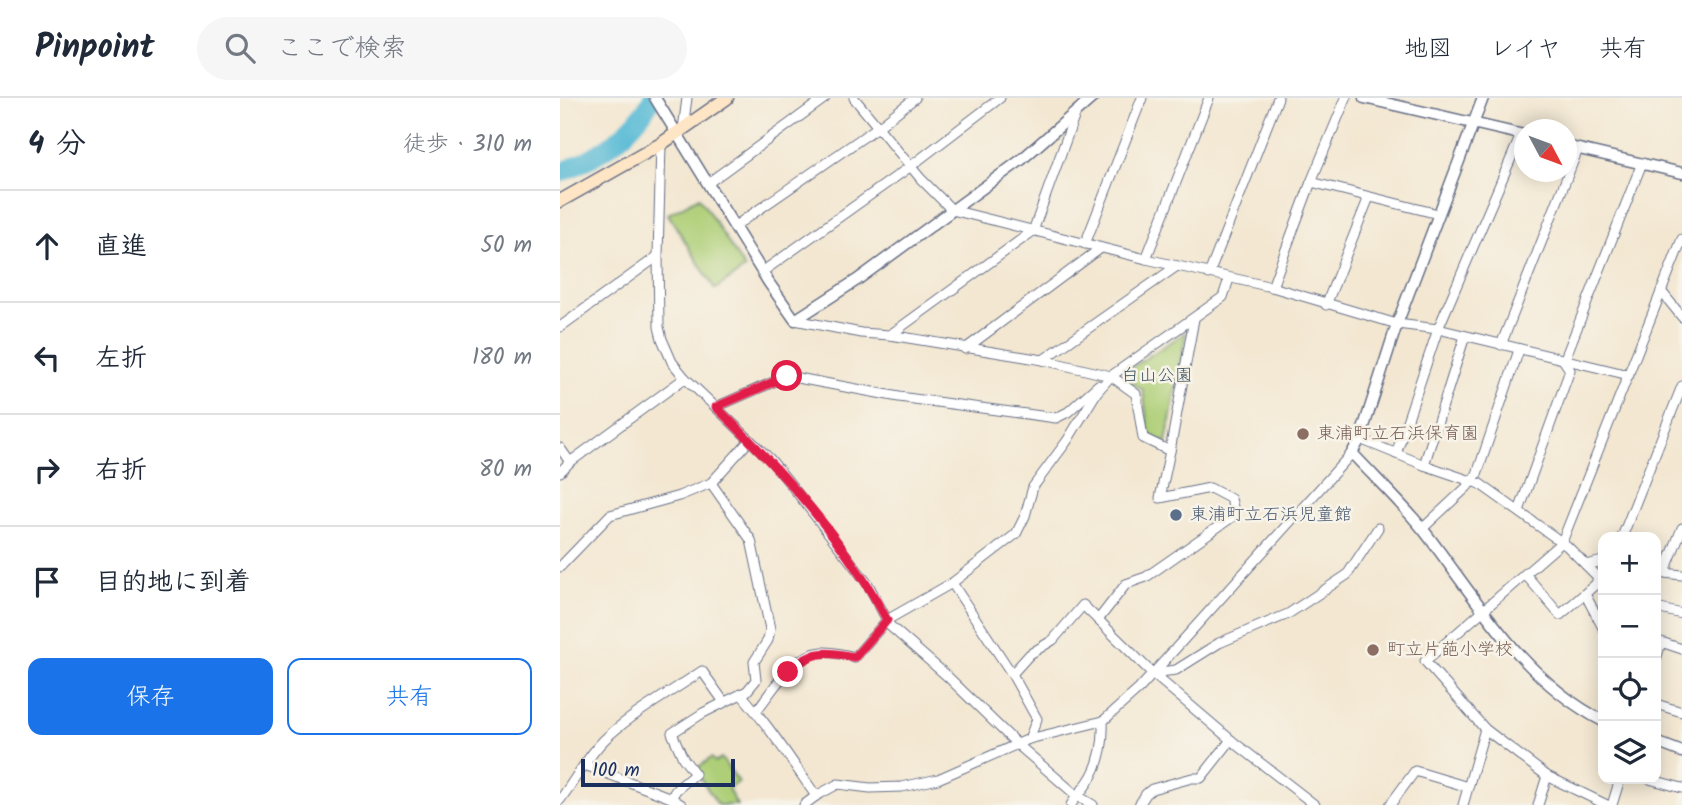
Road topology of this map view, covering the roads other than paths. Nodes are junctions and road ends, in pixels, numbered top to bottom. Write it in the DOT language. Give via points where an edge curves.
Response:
graph roads {
  1 [pos="655,98"];
  2 [pos="687,98"];
  3 [pos="727,98"];
  4 [pos="825,98"];
  5 [pos="854,98"];
  6 [pos="915,98"];
  7 [pos="1000,98"];
  8 [pos="1092,98"];
  9 [pos="1142,98"];
  10 [pos="1209,98"];
  11 [pos="1278,98"];
  12 [pos="1346,98"];
  13 [pos="1364,98"];
  14 [pos="1415,98"];
  15 [pos="1483,98"];
  16 [pos="1410,110"];
  17 [pos="1076,113"];
  18 [pos="1472,123"];
  19 [pos="878,127"];
  20 [pos="678,131"];
  21 [pos="1514,133"];
  22 [pos="661,144"];
  23 [pos="1577,148"];
  24 [pos="1514,156"];
  25 [pos="1642,163"];
  26 [pos="911,166"];
  27 [pos="1682,173"];
  28 [pos="1311,182"];
  29 [pos="1559,182"];
  30 [pos="708,183"];
  31 [pos="1369,197"];
  32 [pos="560,201"];
  33 [pos="952,210"];
  34 [pos="1438,214"];
  35 [pos="735,226"];
  36 [pos="1033,231"];
  37 [pos="1682,239"];
  38 [pos="1085,243"];
  39 [pos="1101,247"];
  40 [pos="658,256"];
  41 [pos="1146,259"];
  42 [pos="1177,266"];
  43 [pos="762,272"];
  44 [pos="1209,274"];
  45 [pos="1229,279"];
  46 [pos="1272,287"];
  47 [pos="1661,291"];
  48 [pos="1326,305"];
  49 [pos="1682,317"];
  50 [pos="1194,319"];
  51 [pos="795,320"];
  52 [pos="1397,324"];
  53 [pos="560,327"];
  54 [pos="1438,329"];
  55 [pos="890,335"];
  56 [pos="1465,336"];
  57 [pos="1501,345"];
  58 [pos="965,349"];
  59 [pos="1519,350"];
  60 [pos="1043,360"];
  61 [pos="1564,361"];
  62 [pos="1097,373"];
  63 [pos="1629,375"];
  64 [pos="1111,376"];
  65 [pos="685,378"];
  66 [pos="1682,386"];
  67 [pos="1081,401"];
  68 [pos="716,407"];
  69 [pos="1360,439"];
  70 [pos="750,440"];
  71 [pos="560,448"];
  72 [pos="1170,451"];
  73 [pos="1352,453"];
  74 [pos="1396,454"];
  75 [pos="570,462"];
  76 [pos="1424,466"];
  77 [pos="560,472"];
  78 [pos="1471,481"];
  79 [pos="711,483"];
  80 [pos="1519,511"];
  81 [pos="1378,528"];
  82 [pos="1682,528"];
  83 [pos="1422,529"];
  84 [pos="1624,532"];
  85 [pos="1562,542"];
  86 [pos="1598,562"];
  87 [pos="1586,565"];
  88 [pos="560,567"];
  89 [pos="1661,571"];
  90 [pos="1661,573"];
  91 [pos="1525,574"];
  92 [pos="1682,575"];
  93 [pos="1598,577"];
  94 [pos="952,583"];
  95 [pos="1598,588"];
  96 [pos="1585,594"];
  97 [pos="1661,609"];
  98 [pos="1484,610"];
  99 [pos="1682,614"];
  100 [pos="1598,619"];
  101 [pos="887,620"];
  102 [pos="1098,620"];
  103 [pos="1682,649"];
  104 [pos="1657,658"];
  105 [pos="1152,673"];
  106 [pos="1012,674"];
  107 [pos="741,694"];
  108 [pos="724,702"];
  109 [pos="1661,706"];
  110 [pos="757,710"];
  111 [pos="1682,712"];
  112 [pos="1598,718"];
  113 [pos="1103,720"];
  114 [pos="1485,729"];
  115 [pos="1028,739"];
  116 [pos="1231,740"];
  117 [pos="1017,744"];
  118 [pos="1661,745"];
  119 [pos="1682,752"];
  120 [pos="586,765"];
  121 [pos="1547,776"];
  122 [pos="1661,782"];
  123 [pos="1618,784"];
  124 [pos="1468,787"];
  125 [pos="1682,788"];
  126 [pos="1076,795"];
  127 [pos="816,796"];
  128 [pos="671,798"];
  129 [pos="560,800"];
  130 [pos="682,805"];
  131 [pos="804,805"];
  132 [pos="1071,805"];
  133 [pos="1093,805"];
  134 [pos="1139,805"];
  135 [pos="1315,805"];
  136 [pos="1390,805"];
  137 [pos="1463,805"];
  138 [pos="1538,805"];
  139 [pos="1610,805"];
  1 -- 20 [label="street"];
  2 -- 20 [label="street"];
  3 -- 20 [label="main road"];
  4 -- 30 [label="street"];
  5 -- 19 [label="street"];
  6 -- 19 [label="street"];
  7 -- 26 [label="street"];
  8 -- 17 [label="street"];
  9 -- 38 [label="street"];
  10 -- 41 [label="street"];
  11 -- 44 [label="street"];
  12 -- 28 [label="street"];
  13 -- 16 [label="street"];
  14 -- 16 [label="street"];
  15 -- 18 [label="street"];
  16 -- 18 [label="street"];
  17 -- 33 [label="street"];
  17 -- 36 [label="street"];
  18 -- 21 [label="street"];
  18 -- 34 [label="street"];
  19 -- 26 [label="street"];
  19 -- 35 [label="street"];
  20 -- 22 [label="main road"];
  20 -- 30 [label="street"];
  22 -- 32 [label="main road"];
  22 -- 40 [label="street"];
  23 -- 25 [label="street"];
  24 -- 54 [label="street"];
  25 -- 27 [label="street"];
  25 -- 61 [label="street"];
  26 -- 33 [label="street"];
  26 -- 43 [label="street"];
  28 -- 31 [label="street"];
  28 -- 46 [label="street"];
  29 -- 57 [label="street"];
  30 -- 35 [label="street"];
  31 -- 34 [label="street"];
  31 -- 48 [label="street"];
  33 -- 36 [label="street"];
  33 -- 51 [label="street"];
  34 -- 52 [label="street"];
  35 -- 43 [label="street"];
  36 -- 38 [label="street"];
  36 -- 55 [label="street"];
  37 -- 47 [label="street"];
  38 -- 39 [label="street"];
  39 -- 41 [label="street"];
  39 -- 58 [label="street"];
  40 -- 53 [label="street"];
  40 -- 65 [label="street" via="659,327 672,362"];
  41 -- 42 [label="street"];
  42 -- 44 [label="street"];
  42 -- 60 [label="street"];
  43 -- 51 [label="street"];
  44 -- 45 [label="street"];
  45 -- 46 [label="street"];
  45 -- 50 [label="street" via="1223,297"];
  46 -- 48 [label="street"];
  47 -- 49 [label="street"];
  47 -- 63 [label="street"];
  48 -- 52 [label="street"];
  50 -- 64 [label="street"];
  50 -- 72 [label="street"];
  51 -- 55 [label="street"];
  52 -- 54 [label="street"];
  52 -- 69 [label="street"];
  54 -- 56 [label="street"];
  54 -- 74 [label="street"];
  55 -- 58 [label="street"];
  56 -- 57 [label="street"];
  56 -- 76 [label="street"];
  57 -- 59 [label="street"];
  58 -- 60 [label="street"];
  59 -- 61 [label="street"];
  59 -- 78 [label="street"];
  60 -- 62 [label="street"];
  61 -- 63 [label="street"];
  61 -- 80 [label="street" via="1570,370"];
  62 -- 64 [label="street"];
  62 -- 67 [label="street"];
  63 -- 85 [label="street"];
  64 -- 67 [label="street"];
  64 -- 72 [label="street" via="1136,394 1143,438"];
  64 -- 94 [label="street" via="1033,487 1016,534"];
  65 -- 68 [label="street"];
  65 -- 75 [label="street"];
  66 -- 84 [label="street"];
  67 -- 68 [label="street" via="1056,418 787,376"];
  68 -- 70 [label="street"];
  69 -- 73 [label="street"];
  69 -- 74 [label="street"];
  70 -- 79 [label="street"];
  70 -- 101 [label="street" via="868,584"];
  71 -- 75 [label="street"];
  72 -- 102 [label="street" via="1160,498 1210,488 1231,499 1235,515 1146,577 1126,584"];
  73 -- 83 [label="street"];
  73 -- 105 [label="street"];
  74 -- 76 [label="street"];
  75 -- 77 [label="street"];
  76 -- 78 [label="street"];
  78 -- 80 [label="street"];
  78 -- 83 [label="street"];
  79 -- 88 [label="street" via="610,515"];
  79 -- 107 [label="street" via="751,540 770,629 754,662 756,680"];
  80 -- 85 [label="street"];
  81 -- 105 [label="street" via="1347,575 1287,614 1219,643 1176,670"];
  82 -- 89 [label="street"];
  83 -- 98 [label="street"];
  85 -- 87 [label="street"];
  85 -- 91 [label="street"];
  86 -- 87 [label="street"];
  87 -- 93 [label="street"];
  90 -- 92 [label="street"];
  91 -- 96 [label="street" via="1560,615"];
  91 -- 98 [label="street"];
  94 -- 101 [label="street"];
  94 -- 106 [label="street"];
  95 -- 96 [label="street"];
  96 -- 100 [label="street"];
  97 -- 99 [label="street"];
  98 -- 112 [label="street" via="1539,676"];
  98 -- 114 [label="street" via="1425,660"];
  101 -- 110 [label="street" via="855,657 818,652 798,663"];
  101 -- 117 [label="street"];
  102 -- 105 [label="street"];
  102 -- 106 [label="street" via="1083,605 1053,640 1030,654"];
  103 -- 104 [label="street" via="1661,642"];
  105 -- 113 [label="street"];
  105 -- 116 [label="street"];
  106 -- 115 [label="street" via="1037,719"];
  107 -- 108 [label="street"];
  107 -- 110 [label="street"];
  108 -- 120 [label="street" via="702,671 607,737"];
  108 -- 128 [label="street" via="672,733 695,774"];
  109 -- 111 [label="street"];
  110 -- 127 [label="street"];
  113 -- 115 [label="street"];
  113 -- 126 [label="street" via="1100,757 1088,783"];
  114 -- 121 [label="street"];
  114 -- 124 [label="street"];
  115 -- 117 [label="street"];
  116 -- 134 [label="street" via="1203,777 1152,789"];
  116 -- 135 [label="street"];
  117 -- 126 [label="street"];
  117 -- 127 [label="street" via="938,779 902,787 838,784"];
  118 -- 119 [label="street"];
  120 -- 128 [label="street"];
  120 -- 129 [label="street"];
  121 -- 138 [label="street"];
  121 -- 139 [label="street"];
  122 -- 125 [label="street"];
  123 -- 139 [label="street"];
  124 -- 136 [label="street" via="1415,771"];
  124 -- 137 [label="street"];
  126 -- 132 [label="street"];
  126 -- 133 [label="street"];
  127 -- 131 [label="street"];
  128 -- 130 [label="street"];
}
